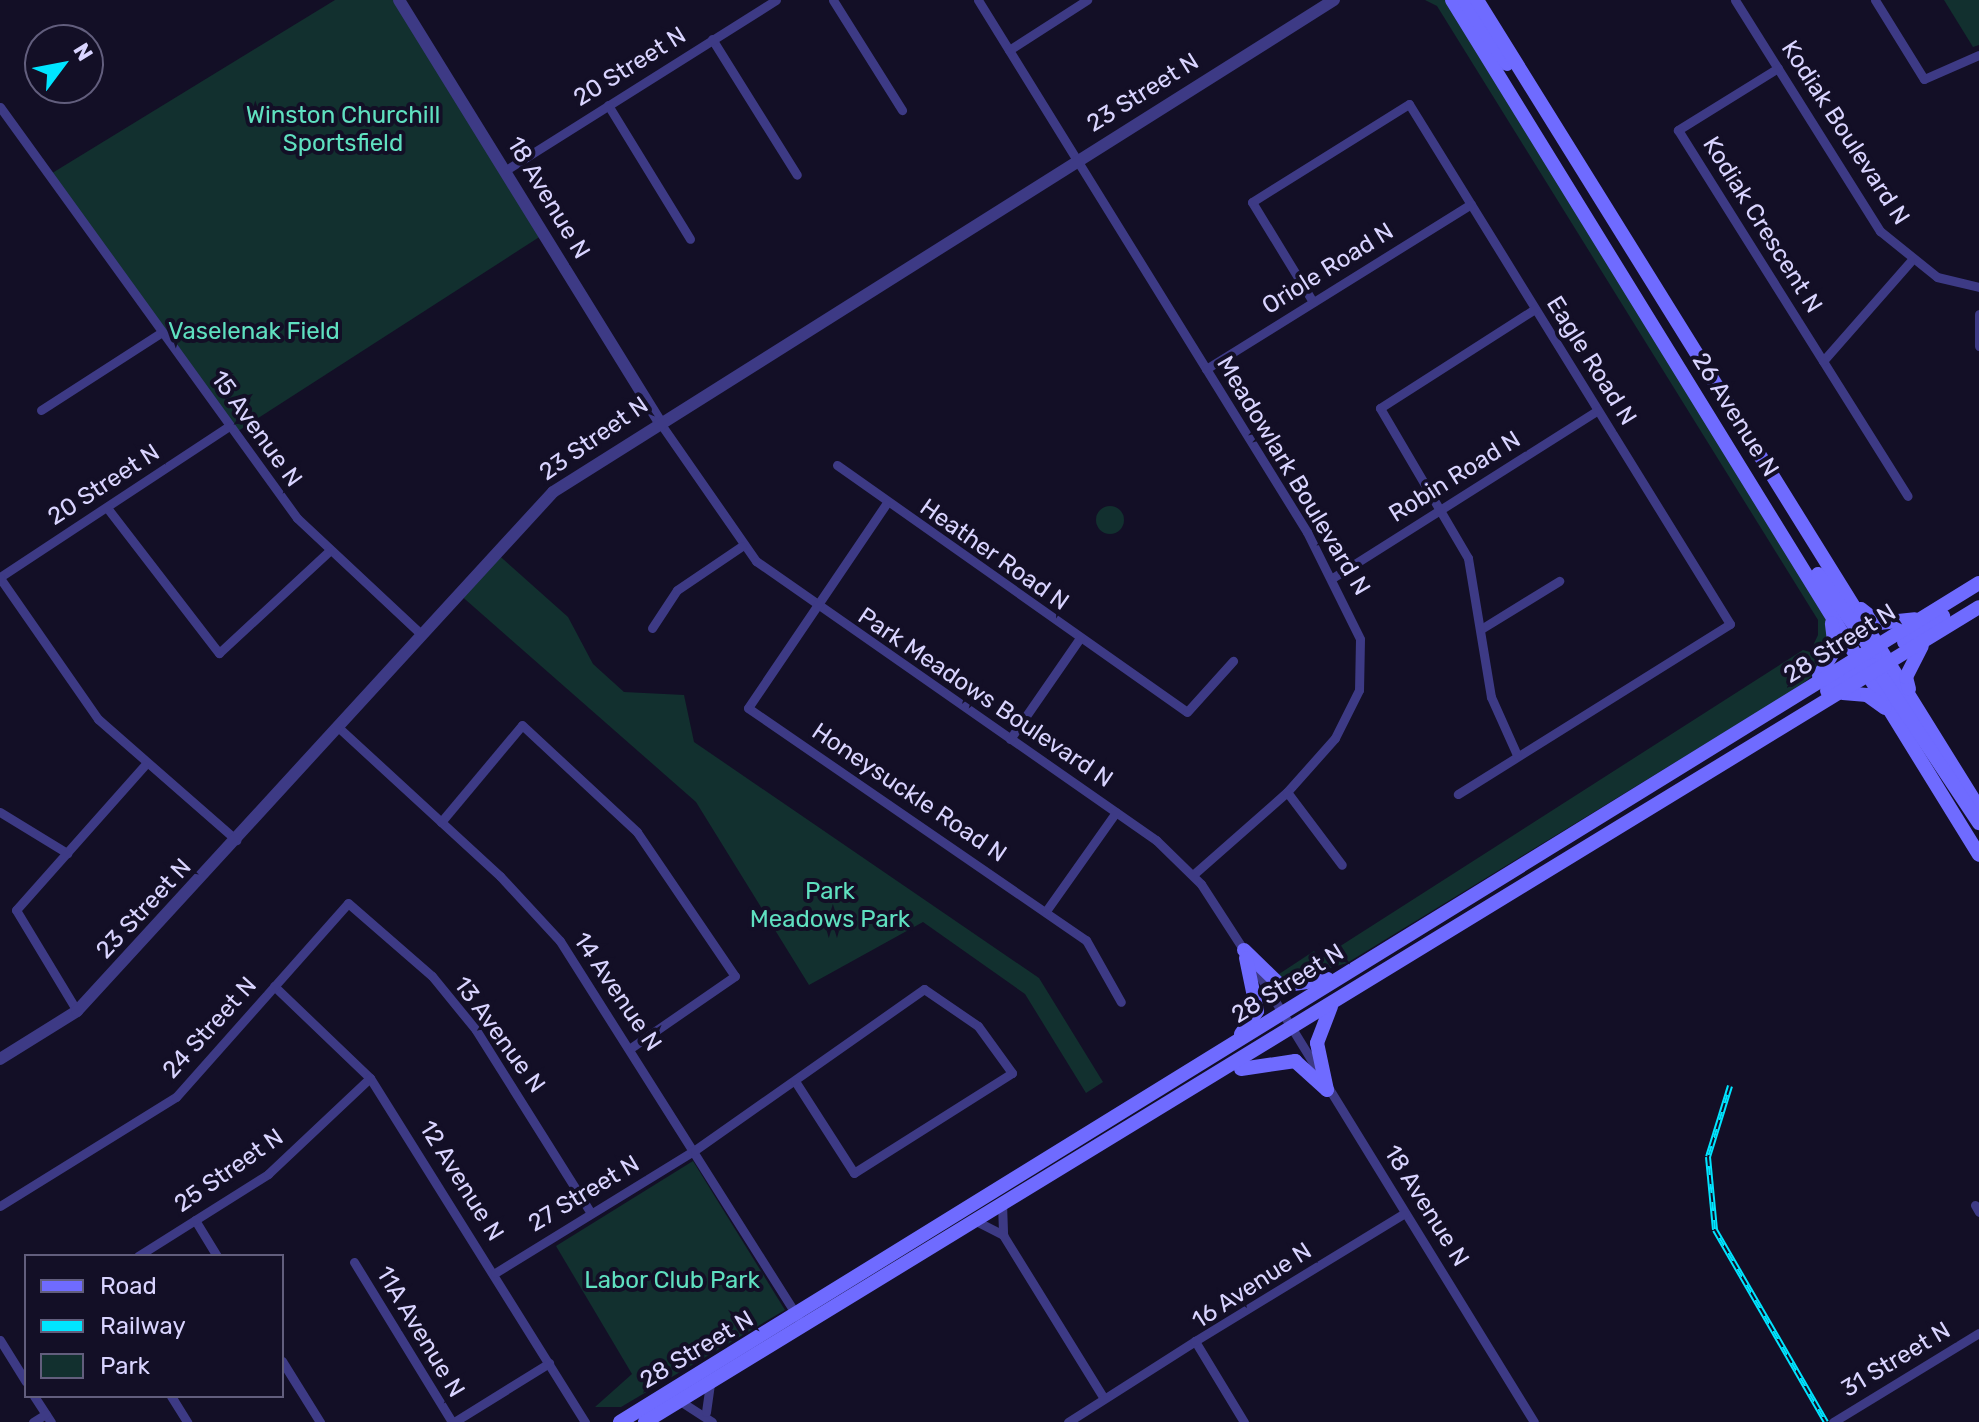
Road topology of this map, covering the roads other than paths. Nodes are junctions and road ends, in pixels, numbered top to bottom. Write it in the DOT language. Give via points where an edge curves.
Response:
graph roads {
  1 [pos="399,0"];
  2 [pos="776,0"];
  3 [pos="833,0"];
  4 [pos="978,0"];
  5 [pos="1087,0"];
  6 [pos="1334,0"];
  7 [pos="1452,0"];
  8 [pos="1464,0"];
  9 [pos="1477,0"];
  10 [pos="1735,0"];
  11 [pos="1875,0"];
  12 [pos="712,39"];
  13 [pos="1009,50"];
  14 [pos="1979,55"];
  15 [pos="1778,68"];
  16 [pos="1530,87"];
  17 [pos="608,105"];
  18 [pos="902,110"];
  19 [pos="2,114"];
  20 [pos="1076,161"];
  21 [pos="506,170"];
  22 [pos="797,175"];
  23 [pos="1471,204"];
  24 [pos="690,239"];
  25 [pos="1910,262"];
  26 [pos="1979,287"];
  27 [pos="1313,302"];
  28 [pos="1535,309"];
  29 [pos="1979,314"];
  30 [pos="162,332"];
  31 [pos="1979,346"];
  32 [pos="1823,361"];
  33 [pos="1206,369"];
  34 [pos="41,410"];
  35 [pos="1598,410"];
  36 [pos="658,420"];
  37 [pos="229,426"];
  38 [pos="837,465"];
  39 [pos="1753,487"];
  40 [pos="1908,496"];
  41 [pos="886,504"];
  42 [pos="108,509"];
  43 [pos="1441,510"];
  44 [pos="742,546"];
  45 [pos="329,551"];
  46 [pos="0,577"];
  47 [pos="1334,577"];
  48 [pos="1559,581"];
  49 [pos="1974,587"];
  50 [pos="1817,590"];
  51 [pos="1854,602"];
  52 [pos="1979,607"];
  53 [pos="818,608"];
  54 [pos="1924,617"];
  55 [pos="652,628"];
  56 [pos="1481,629"];
  57 [pos="422,635"];
  58 [pos="1080,638"];
  59 [pos="1929,638"];
  60 [pos="1875,660"];
  61 [pos="1233,661"];
  62 [pos="1804,692"];
  63 [pos="1910,693"];
  64 [pos="1839,694"];
  65 [pos="1898,721"];
  66 [pos="339,728"];
  67 [pos="1010,739"];
  68 [pos="1756,744"];
  69 [pos="1517,755"];
  70 [pos="144,766"];
  71 [pos="1287,792"];
  72 [pos="1458,794"];
  73 [pos="1979,808"];
  74 [pos="0,812"];
  75 [pos="1116,812"];
  76 [pos="441,822"];
  77 [pos="1979,823"];
  78 [pos="236,840"];
  79 [pos="67,853"];
  80 [pos="1979,855"];
  81 [pos="1342,865"];
  82 [pos="1193,875"];
  83 [pos="348,903"];
  84 [pos="1046,911"];
  85 [pos="1410,931"];
  86 [pos="1244,950"];
  87 [pos="1347,973"];
  88 [pos="274,986"];
  89 [pos="1121,1002"];
  90 [pos="1331,1006"];
  91 [pos="77,1011"];
  92 [pos="1283,1014"];
  93 [pos="1292,1030"];
  94 [pos="632,1047"];
  95 [pos="1221,1051"];
  96 [pos="0,1059"];
  97 [pos="1218,1077"];
  98 [pos="370,1078"];
  99 [pos="795,1081"];
  100 [pos="1327,1090"];
  101 [pos="1149,1119"];
  102 [pos="695,1150"];
  103 [pos="1002,1203"];
  104 [pos="0,1206"];
  105 [pos="591,1213"];
  106 [pos="1405,1213"];
  107 [pos="195,1220"];
  108 [pos="974,1220"];
  109 [pos="1003,1235"];
  110 [pos="141,1254"];
  111 [pos="216,1254"];
  112 [pos="354,1262"];
  113 [pos="495,1273"];
  114 [pos="801,1320"];
  115 [pos="1979,1333"];
  116 [pos="0,1340"];
  117 [pos="1195,1341"];
  118 [pos="549,1363"];
  119 [pos="284,1364"];
  120 [pos="24,1379"];
  121 [pos="710,1383"];
  122 [pos="1103,1397"];
  123 [pos="35,1398"];
  124 [pos="172,1398"];
  125 [pos="680,1401"];
  126 [pos="706,1412"];
  127 [pos="48,1418"];
  128 [pos="624,1420"];
  129 [pos="33,1422"];
  130 [pos="187,1422"];
  131 [pos="320,1422"];
  132 [pos="453,1422"];
  133 [pos="586,1422"];
  134 [pos="613,1422"];
  135 [pos="645,1422"];
  136 [pos="712,1422"];
  137 [pos="1068,1422"];
  138 [pos="1244,1422"];
  139 [pos="1534,1422"];
  140 [pos="1833,1422"];
  1 -- 21 [label="street, 18 Avenue N"];
  2 -- 12 [label="street, 20 Street N"];
  3 -- 18 [label="street"];
  4 -- 13 [label="street, Meadowlark Boulevard N"];
  5 -- 13 [label="street"];
  6 -- 20 [label="street, 23 Street N"];
  7 -- 39 [label="main road, 26 Avenue N"];
  8 -- 16 [label="main road"];
  9 -- 16 [label="main road, 26 Avenue N"];
  10 -- 15 [label="street, Kodiak Boulevard N"];
  11 -- 14 [label="street" via="1924,79"];
  12 -- 17 [label="street, 20 Street N"];
  12 -- 22 [label="street"];
  13 -- 20 [label="street, Meadowlark Boulevard N"];
  15 -- 25 [label="street, Kodiak Boulevard N" via="1880,231"];
  15 -- 32 [label="street, Kodiak Crescent N" via="1678,130"];
  16 -- 51 [label="main road, 26 Avenue N"];
  17 -- 21 [label="street, 20 Street N"];
  17 -- 24 [label="street"];
  19 -- 30 [label="street, 15 Avenue N"];
  20 -- 33 [label="street, Meadowlark Boulevard N"];
  20 -- 36 [label="street, 23 Street N"];
  21 -- 36 [label="street, 18 Avenue N"];
  23 -- 27 [label="street, Oriole Road N"];
  23 -- 27 [label="street, Eagle Road N" via="1409,104 1252,202"];
  23 -- 28 [label="street, Eagle Road N"];
  25 -- 26 [label="street, Kodiak Boulevard N"];
  25 -- 32 [label="street"];
  27 -- 33 [label="street, Oriole Road N"];
  28 -- 35 [label="street, Eagle Road N"];
  28 -- 43 [label="street" via="1380,408"];
  29 -- 31 [label="street"];
  30 -- 34 [label="street"];
  30 -- 37 [label="street, 15 Avenue N"];
  32 -- 40 [label="street, Kodiak Crescent N"];
  33 -- 47 [label="street, Meadowlark Boulevard N"];
  35 -- 43 [label="street, Robin Road N"];
  35 -- 69 [label="street, Eagle Road N" via="1730,624"];
  36 -- 44 [label="street, Park Meadows Boulevard N"];
  36 -- 57 [label="street, 23 Street N" via="547,498"];
  37 -- 42 [label="street, 20 Street N"];
  37 -- 45 [label="street, 15 Avenue N"];
  38 -- 41 [label="street, Heather Road N"];
  39 -- 50 [label="main road, 26 Avenue N"];
  39 -- 60 [label="main road"];
  41 -- 53 [label="street, Heather Road N"];
  41 -- 58 [label="street, Heather Road N"];
  42 -- 45 [label="street" via="219,653"];
  42 -- 46 [label="street, 20 Street N"];
  43 -- 47 [label="street, Robin Road N"];
  43 -- 56 [label="street" via="1468,558"];
  44 -- 53 [label="street, Park Meadows Boulevard N"];
  44 -- 55 [label="street" via="677,590"];
  45 -- 57 [label="street, 15 Avenue N"];
  46 -- 70 [label="street" via="58,670"];
  47 -- 71 [label="street, Meadowlark Boulevard N" via="1360,639 1359,690 1335,738"];
  48 -- 56 [label="street"];
  49 -- 54 [label="main road, 28 Street N"];
  49 -- 60 [label="main road"];
  50 -- 60 [label="main road, 26 Avenue N"];
  50 -- 62 [label="main road" via="1837,633 1835,649"];
  51 -- 54 [label="main road" via="1879,623"];
  51 -- 60 [label="main road, 26 Avenue N"];
  52 -- 59 [label="main road, 28 Street N"];
  53 -- 67 [label="street, Park Meadows Boulevard N"];
  53 -- 84 [label="street, Honeysuckle Road N" via="748,708"];
  54 -- 60 [label="main road, 28 Street N"];
  56 -- 69 [label="street" via="1492,700"];
  57 -- 66 [label="street, 23 Street N"];
  58 -- 61 [label="street, Heather Road N" via="1187,712"];
  58 -- 67 [label="street"];
  59 -- 60 [label="main road, 28 Street N"];
  59 -- 63 [label="main road" via="1906,677"];
  60 -- 62 [label="main road, 28 Street N"];
  60 -- 63 [label="main road, 26 Avenue N"];
  60 -- 64 [label="main road, 28 Street N"];
  60 -- 65 [label="main road, 26 Avenue N"];
  60 -- 68 [label="main road"];
  60 -- 77 [label="main road"];
  62 -- 85 [label="main road, 28 Street N"];
  63 -- 73 [label="main road, 26 Avenue N"];
  64 -- 65 [label="main road" via="1874,697"];
  64 -- 68 [label="main road, 28 Street N"];
  65 -- 80 [label="main road, 26 Avenue N"];
  66 -- 76 [label="street, 14 Avenue N"];
  66 -- 78 [label="street, 23 Street N"];
  67 -- 75 [label="street, Park Meadows Boulevard N"];
  68 -- 90 [label="main road, 28 Street N"];
  69 -- 72 [label="street, Eagle Road N"];
  70 -- 78 [label="street"];
  70 -- 79 [label="street"];
  71 -- 81 [label="street"];
  71 -- 82 [label="street, Meadowlark Boulevard N"];
  74 -- 79 [label="street"];
  75 -- 82 [label="street, Park Meadows Boulevard N"];
  75 -- 84 [label="street"];
  76 -- 94 [label="street, 14 Avenue N" via="540,917"];
  76 -- 94 [label="street" via="522,725 637,832 735,976"];
  78 -- 91 [label="street, 23 Street N"];
  79 -- 91 [label="street" via="16,910"];
  82 -- 86 [label="street, Park Meadows Boulevard N"];
  83 -- 88 [label="street, 24 Street N"];
  83 -- 105 [label="street, 13 Avenue N" via="432,976 476,1030"];
  84 -- 89 [label="street, Honeysuckle Road N" via="1096,949"];
  85 -- 87 [label="main road, 28 Street N"];
  85 -- 93 [label="main road" via="1308,1009"];
  86 -- 87 [label="main road" via="1281,986"];
  86 -- 92 [label="street, Park Meadows Boulevard N"];
  86 -- 95 [label="main road" via="1257,1011"];
  87 -- 92 [label="main road, 28 Street N"];
  88 -- 98 [label="street, 12 Avenue N"];
  88 -- 104 [label="street, 24 Street N" via="176,1097"];
  90 -- 93 [label="main road, 28 Street N"];
  90 -- 100 [label="main road" via="1317,1043"];
  91 -- 96 [label="street, 23 Street N"];
  92 -- 93 [label="street, 18 Avenue N"];
  92 -- 95 [label="main road, 28 Street N"];
  92 -- 101 [label="main road" via="1276,1027"];
  93 -- 97 [label="main road, 28 Street N"];
  93 -- 100 [label="street, 18 Avenue N"];
  94 -- 102 [label="street, 14 Avenue N"];
  95 -- 114 [label="main road, 28 Street N"];
  97 -- 100 [label="main road" via="1283,1059"];
  97 -- 101 [label="main road, 28 Street N"];
  98 -- 107 [label="street, 25 Street N" via="268,1174"];
  98 -- 113 [label="street, 12 Avenue N"];
  99 -- 99 [label="street, 27 Street N" via="924,989 978,1026 1012,1073 854,1173"];
  99 -- 102 [label="street, 27 Street N"];
  100 -- 106 [label="street, 18 Avenue N"];
  101 -- 103 [label="main road, 28 Street N"];
  102 -- 105 [label="street, 27 Street N"];
  102 -- 114 [label="street, 14 Avenue N"];
  103 -- 108 [label="main road, 28 Street N"];
  103 -- 109 [label="street"];
  105 -- 113 [label="street, 27 Street N"];
  106 -- 117 [label="street, 16 Avenue N"];
  106 -- 139 [label="street, 18 Avenue N"];
  107 -- 110 [label="street, 25 Street N"];
  107 -- 111 [label="street"];
  108 -- 109 [label="street"];
  108 -- 114 [label="main road, 28 Street N"];
  109 -- 122 [label="street"];
  112 -- 132 [label="street, 11A Avenue N"];
  113 -- 118 [label="street, 12 Avenue N"];
  114 -- 121 [label="main road, 28 Street N"];
  114 -- 128 [label="main road, 28 Street N"];
  115 -- 140 [label="street, 31 Street N"];
  116 -- 120 [label="street"];
  117 -- 122 [label="street"];
  117 -- 138 [label="street, 16 Avenue N"];
  118 -- 132 [label="street"];
  118 -- 133 [label="street, 12 Avenue N"];
  119 -- 131 [label="street"];
  121 -- 125 [label="main road, 28 Street N"];
  121 -- 126 [label="street"];
  122 -- 137 [label="street"];
  123 -- 127 [label="street"];
  124 -- 130 [label="street"];
  125 -- 126 [label="street"];
  125 -- 135 [label="main road, 28 Street N"];
  126 -- 136 [label="street"];
  127 -- 129 [label="street"];
  128 -- 134 [label="street"];
}
